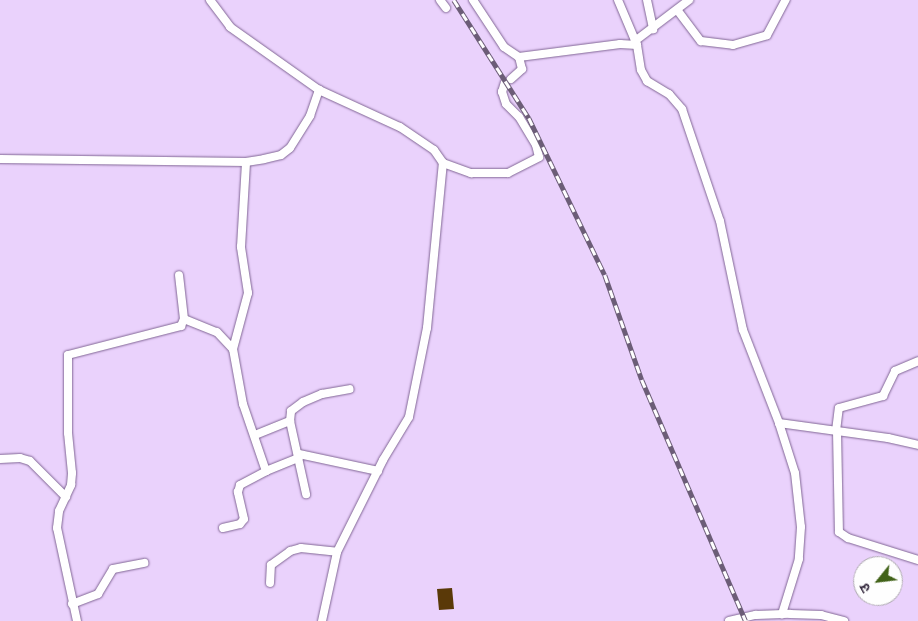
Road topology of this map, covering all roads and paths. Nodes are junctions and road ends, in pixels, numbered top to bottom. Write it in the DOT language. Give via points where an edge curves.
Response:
graph roads {
  1 [pos="210,0"];
  2 [pos="440,0"];
  3 [pos="473,0"];
  4 [pos="618,0"];
  5 [pos="647,0"];
  6 [pos="689,0"];
  7 [pos="786,0"];
  8 [pos="446,8"];
  9 [pos="678,11"];
  10 [pos="653,29"];
  11 [pos="636,43"];
  12 [pos="519,57"];
  13 [pos="319,90"];
  14 [pos="0,159"];
  15 [pos="246,162"];
  16 [pos="443,162"];
  17 [pos="179,275"];
  18 [pos="184,319"];
  19 [pos="233,349"];
  20 [pos="918,361"];
  21 [pos="350,389"];
  22 [pos="290,421"];
  23 [pos="779,423"];
  24 [pos="837,431"];
  25 [pos="255,435"];
  26 [pos="918,445"];
  27 [pos="299,456"];
  28 [pos="0,460"];
  29 [pos="266,470"];
  30 [pos="378,471"];
  31 [pos="306,494"];
  32 [pos="66,497"];
  33 [pos="223,528"];
  34 [pos="337,552"];
  35 [pos="918,560"];
  36 [pos="144,563"];
  37 [pos="270,583"];
  38 [pos="72,604"];
  39 [pos="782,614"];
  40 [pos="77,621"];
  41 [pos="322,621"];
  42 [pos="729,621"];
  43 [pos="844,621"];
  1 -- 13 [label="street" via="230,27"];
  2 -- 8 [label="street"];
  3 -- 12 [label="street" via="504,48"];
  4 -- 11 [label="street"];
  5 -- 10 [label="street"];
  6 -- 9 [label="street"];
  7 -- 9 [label="street" via="767,35 733,45 701,41"];
  9 -- 10 [label="street"];
  10 -- 11 [label="street"];
  11 -- 12 [label="street"];
  11 -- 23 [label="street" via="646,81 669,94 682,109 720,221 743,330"];
  12 -- 16 [label="street" via="522,69 508,81 502,92 506,104 519,117 536,145 539,156 508,173 471,173"];
  13 -- 15 [label="street" via="310,116 290,148 281,155"];
  13 -- 16 [label="street" via="400,127 434,150"];
  14 -- 15 [label="street"];
  15 -- 19 [label="street" via="241,247 248,293"];
  16 -- 30 [label="street" via="427,328 409,417"];
  17 -- 18 [label="street"];
  18 -- 19 [label="street" via="217,332"];
  18 -- 32 [label="street" via="178,327 72,351 68,355 68,433 72,473"];
  19 -- 25 [label="street" via="243,404"];
  20 -- 24 [label="street" via="895,371 883,396 839,408"];
  21 -- 22 [label="street" via="322,394 303,402 291,411"];
  22 -- 25 [label="street"];
  22 -- 27 [label="street"];
  23 -- 24 [label="street"];
  23 -- 39 [label="street" via="795,473 801,527 799,559"];
  24 -- 26 [label="street"];
  24 -- 35 [label="street" via="839,532 848,538"];
  25 -- 29 [label="street"];
  27 -- 29 [label="street"];
  27 -- 30 [label="street"];
  27 -- 31 [label="street"];
  28 -- 32 [label="street" via="20,458 30,461"];
  29 -- 33 [label="street" via="238,489 244,514 242,522"];
  30 -- 34 [label="street"];
  32 -- 38 [label="street" via="59,511 57,528"];
  34 -- 37 [label="street" via="307,548 290,552 271,565"];
  34 -- 41 [label="street"];
  36 -- 38 [label="street" via="113,568 98,594"];
  38 -- 40 [label="street"];
  39 -- 42 [label="street"];
  39 -- 43 [label="street" via="821,615"];
}
